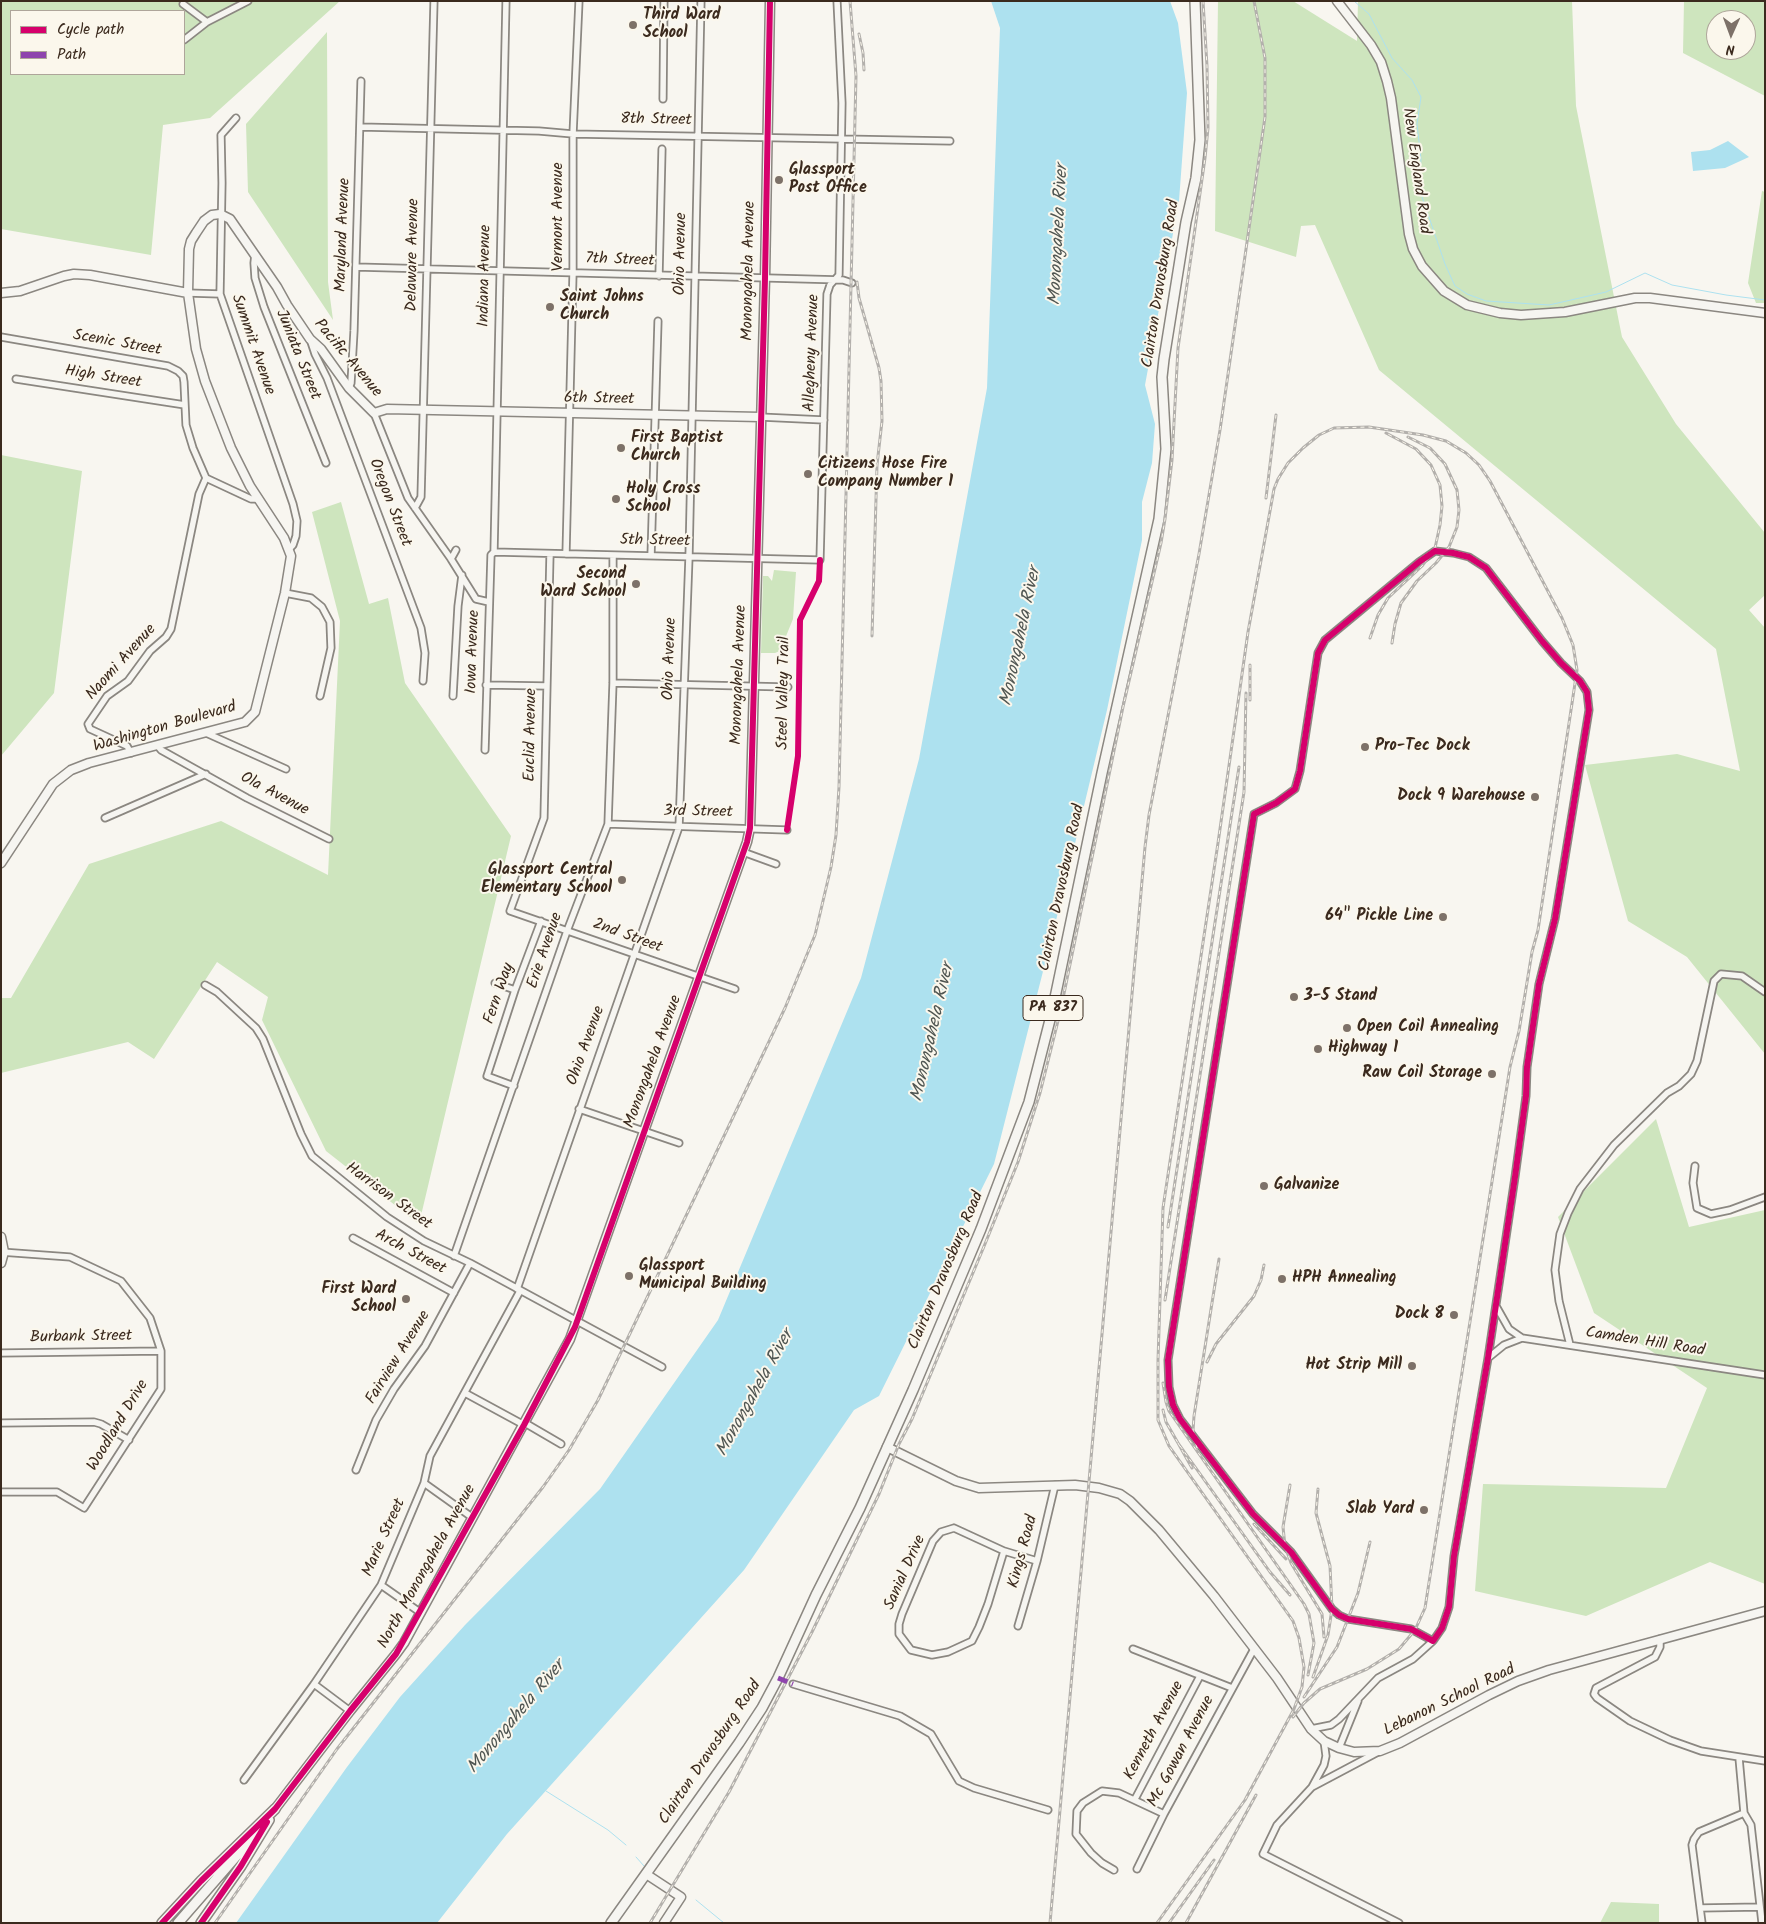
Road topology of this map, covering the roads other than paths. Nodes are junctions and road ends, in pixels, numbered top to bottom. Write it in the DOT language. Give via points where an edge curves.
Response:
graph roads {
  1 [pos="248,1"];
  2 [pos="434,1"];
  3 [pos="506,1"];
  4 [pos="579,1"];
  5 [pos="664,1"];
  6 [pos="701,1"];
  7 [pos="770,1"];
  8 [pos="837,1"];
  9 [pos="1195,1"];
  10 [pos="1338,1"];
  11 [pos="183,4"];
  12 [pos="207,22"];
  13 [pos="185,39"];
  14 [pos="361,81"];
  15 [pos="663,100"];
  16 [pos="236,118"];
  17 [pos="360,127"];
  18 [pos="430,129"];
  19 [pos="503,131"];
  20 [pos="574,134"];
  21 [pos="698,136"];
  22 [pos="767,136"];
  23 [pos="841,138"];
  24 [pos="950,141"];
  25 [pos="662,149"];
  26 [pos="220,214"];
  27 [pos="255,253"];
  28 [pos="356,267"];
  29 [pos="428,269"];
  30 [pos="500,271"];
  31 [pos="573,273"];
  32 [pos="658,276"];
  33 [pos="695,276"];
  34 [pos="765,278"];
  35 [pos="836,280"];
  36 [pos="852,283"];
  37 [pos="1,293"];
  38 [pos="188,293"];
  39 [pos="220,294"];
  40 [pos="1765,313"];
  41 [pos="658,321"];
  42 [pos="1,338"];
  43 [pos="310,339"];
  44 [pos="16,379"];
  45 [pos="349,388"];
  46 [pos="185,404"];
  47 [pos="424,410"];
  48 [pos="497,411"];
  49 [pos="374,413"];
  50 [pos="568,414"];
  51 [pos="654,415"];
  52 [pos="691,416"];
  53 [pos="760,418"];
  54 [pos="824,420"];
  55 [pos="326,464"];
  56 [pos="206,478"];
  57 [pos="259,499"];
  58 [pos="415,508"];
  59 [pos="289,549"];
  60 [pos="456,550"];
  61 [pos="492,553"];
  62 [pos="550,554"];
  63 [pos="566,554"];
  64 [pos="614,556"];
  65 [pos="651,556"];
  66 [pos="689,557"];
  67 [pos="451,559"];
  68 [pos="757,559"];
  69 [pos="820,560"];
  70 [pos="462,575"];
  71 [pos="285,593"];
  72 [pos="489,602"];
  73 [pos="423,681"];
  74 [pos="613,683"];
  75 [pos="486,685"];
  76 [pos="684,685"];
  77 [pos="547,686"];
  78 [pos="754,687"];
  79 [pos="788,688"];
  80 [pos="320,696"];
  81 [pos="453,696"];
  82 [pos="206,733"];
  83 [pos="157,745"];
  84 [pos="485,750"];
  85 [pos="131,753"];
  86 [pos="286,769"];
  87 [pos="206,774"];
  88 [pos="105,818"];
  89 [pos="608,824"];
  90 [pos="679,827"];
  91 [pos="750,828"];
  92 [pos="787,830"];
  93 [pos="329,839"];
  94 [pos="744,852"];
  95 [pos="1,863"];
  96 [pos="776,864"];
  97 [pos="510,911"];
  98 [pos="541,921"];
  99 [pos="567,931"];
  100 [pos="634,954"];
  101 [pos="699,977"];
  102 [pos="495,983"];
  103 [pos="205,985"];
  104 [pos="735,989"];
  105 [pos="515,990"];
  106 [pos="1765,992"];
  107 [pos="514,1086"];
  108 [pos="579,1109"];
  109 [pos="644,1131"];
  110 [pos="680,1143"];
  111 [pos="1695,1166"];
  112 [pos="1765,1197"];
  113 [pos="1,1236"];
  114 [pos="354,1238"];
  115 [pos="3,1252"];
  116 [pos="454,1256"];
  117 [pos="1,1263"];
  118 [pos="470,1263"];
  119 [pos="518,1290"];
  120 [pos="454,1293"];
  121 [pos="1496,1306"];
  122 [pos="578,1321"];
  123 [pos="1522,1338"];
  124 [pos="1570,1345"];
  125 [pos="161,1351"];
  126 [pos="1,1353"];
  127 [pos="1488,1358"];
  128 [pos="662,1367"];
  129 [pos="1765,1375"];
  130 [pos="465,1393"];
  131 [pos="1,1423"];
  132 [pos="524,1424"];
  133 [pos="129,1440"];
  134 [pos="561,1444"];
  135 [pos="887,1447"];
  136 [pos="356,1470"];
  137 [pos="424,1483"];
  138 [pos="1055,1485"];
  139 [pos="1,1492"];
  140 [pos="473,1518"];
  141 [pos="1004,1550"];
  142 [pos="1037,1561"];
  143 [pos="381,1585"];
  144 [pos="1765,1611"];
  145 [pos="421,1613"];
  146 [pos="1018,1626"];
  147 [pos="1660,1639"];
  148 [pos="1433,1641"];
  149 [pos="1133,1649"];
  150 [pos="1254,1649"];
  151 [pos="1200,1676"];
  152 [pos="314,1684"];
  153 [pos="793,1684"];
  154 [pos="1232,1688"];
  155 [pos="1361,1695"];
  156 [pos="350,1711"];
  157 [pos="1311,1729"];
  158 [pos="1324,1741"];
  159 [pos="1339,1748"];
  160 [pos="1380,1751"];
  161 [pos="1739,1758"];
  162 [pos="1765,1762"];
  163 [pos="244,1780"];
  164 [pos="1312,1787"];
  165 [pos="1135,1799"];
  166 [pos="275,1809"];
  167 [pos="1048,1810"];
  168 [pos="1744,1813"];
  169 [pos="1164,1814"];
  170 [pos="234,1850"];
  171 [pos="1137,1869"];
  172 [pos="1114,1870"];
  173 [pos="646,1874"];
  174 [pos="1760,1907"];
  175 [pos="1700,1908"];
  176 [pos="162,1923"];
  177 [pos="170,1923"];
  178 [pos="178,1923"];
  179 [pos="201,1923"];
  180 [pos="611,1923"];
  181 [pos="664,1923"];
  182 [pos="1399,1923"];
  183 [pos="1702,1923"];
  184 [pos="1762,1923"];
  1 -- 12 [label="street"];
  2 -- 18 [label="street, Delaware Avenue"];
  3 -- 19 [label="street, Indiana Avenue"];
  4 -- 20 [label="street, Vermont Avenue"];
  5 -- 15 [label="street"];
  6 -- 21 [label="street, Ohio Avenue"];
  7 -- 22 [label="street, Monongahela Avenue"];
  8 -- 23 [label="street, Allegheny Avenue"];
  9 -- 135 [label="main road, Clairton Dravosburg Road / PA 837" via="1200,140 1164,359 1166,449 1154,545 1052,1012 1029,1102 982,1229"];
  10 -- 40 [label="street, New England Road" via="1371,45 1388,81 1409,234 1422,266 1444,291 1466,305 1521,316 1565,312 1635,298 1664,298"];
  11 -- 12 [label="street"];
  12 -- 13 [label="street"];
  14 -- 17 [label="street, Maryland Avenue"];
  16 -- 26 [label="street, Summit Avenue" via="221,135"];
  17 -- 18 [label="street, 8th Street"];
  17 -- 28 [label="street, Maryland Avenue"];
  18 -- 19 [label="street, 8th Street"];
  18 -- 29 [label="street, Delaware Avenue"];
  19 -- 20 [label="street, 8th Street"];
  19 -- 30 [label="street, Indiana Avenue"];
  20 -- 21 [label="street, 8th Street"];
  20 -- 31 [label="street, Vermont Avenue"];
  21 -- 22 [label="street, 8th Street"];
  21 -- 33 [label="street, Ohio Avenue"];
  22 -- 23 [label="street, 8th Street"];
  22 -- 34 [label="street, Monongahela Avenue"];
  23 -- 24 [label="street, 8th Street"];
  23 -- 35 [label="street, Allegheny Avenue" via="839,275"];
  25 -- 32 [label="street"];
  26 -- 27 [label="street, Pacific Avenue" via="230,219"];
  26 -- 38 [label="street" via="204,221 191,241"];
  26 -- 39 [label="street, Summit Avenue"];
  27 -- 43 [label="street, Pacific Avenue"];
  27 -- 55 [label="street, Juniata Street" via="256,278 264,307"];
  28 -- 29 [label="street, 7th Street"];
  28 -- 45 [label="street, Maryland Avenue" via="352,383"];
  29 -- 30 [label="street, 7th Street"];
  29 -- 47 [label="street, Delaware Avenue"];
  30 -- 31 [label="street, 7th Street"];
  30 -- 48 [label="street, Indiana Avenue"];
  31 -- 32 [label="street, 7th Street"];
  31 -- 50 [label="street, Vermont Avenue"];
  32 -- 33 [label="street, 7th Street"];
  33 -- 34 [label="street, 7th Street"];
  33 -- 52 [label="street, Ohio Avenue"];
  34 -- 35 [label="street, 7th Street"];
  34 -- 53 [label="street, Monongahela Avenue"];
  35 -- 36 [label="street, 7th Street"];
  35 -- 54 [label="street, Allegheny Avenue" via="827,294"];
  37 -- 38 [label="street" via="20,291 74,274"];
  38 -- 39 [label="street"];
  38 -- 57 [label="street" via="196,349 205,381 231,448"];
  39 -- 59 [label="street, Summit Avenue" via="293,504 296,536"];
  41 -- 51 [label="street"];
  42 -- 46 [label="street, Scenic Street" via="168,366 183,376"];
  43 -- 45 [label="street, Pacific Avenue"];
  43 -- 73 [label="street, Oregon Street" via="421,628 426,653"];
  44 -- 46 [label="street, High Street"];
  45 -- 49 [label="street, Pacific Avenue"];
  46 -- 56 [label="street, Scenic Street" via="192,448"];
  47 -- 48 [label="street, 6th Street"];
  47 -- 49 [label="street, 6th Street" via="387,409"];
  47 -- 58 [label="street, Delaware Avenue" via="421,497"];
  48 -- 50 [label="street, 6th Street"];
  48 -- 61 [label="street, Indiana Avenue"];
  49 -- 58 [label="street, Pacific Avenue"];
  50 -- 51 [label="street, 6th Street"];
  50 -- 63 [label="street, Vermont Avenue"];
  51 -- 52 [label="street, 6th Street"];
  51 -- 65 [label="street"];
  52 -- 53 [label="street, 6th Street"];
  52 -- 66 [label="street, Ohio Avenue"];
  53 -- 54 [label="street, 6th Street"];
  53 -- 68 [label="street, Monongahela Avenue"];
  54 -- 69 [label="street, Allegheny Avenue"];
  56 -- 57 [label="street" via="251,499"];
  56 -- 85 [label="street, Naomi Avenue" via="199,494 171,629 128,681 108,696 88,724 90,729 127,746"];
  57 -- 59 [label="street"];
  58 -- 67 [label="street, Pacific Avenue"];
  59 -- 71 [label="street, Washington Boulevard"];
  60 -- 67 [label="street"];
  61 -- 62 [label="street, 5th Street"];
  61 -- 72 [label="street, Iowa Avenue"];
  62 -- 63 [label="street, 5th Street"];
  62 -- 77 [label="street, Euclid Avenue"];
  63 -- 64 [label="street, 5th Street"];
  64 -- 65 [label="street, 5th Street"];
  64 -- 74 [label="street, Erie Avenue"];
  65 -- 66 [label="street, 5th Street"];
  66 -- 68 [label="street, 5th Street"];
  66 -- 76 [label="street, Ohio Avenue"];
  67 -- 70 [label="street, Pacific Avenue"];
  68 -- 69 [label="street, 5th Street"];
  68 -- 78 [label="street, Monongahela Avenue"];
  70 -- 72 [label="street, Pacific Avenue" via="476,599"];
  70 -- 81 [label="street"];
  71 -- 80 [label="street" via="311,598 322,607 330,622 331,648"];
  71 -- 82 [label="street, Washington Boulevard" via="255,712 245,722"];
  72 -- 75 [label="street, Iowa Avenue"];
  74 -- 76 [label="street"];
  74 -- 89 [label="street, Erie Avenue"];
  75 -- 77 [label="street"];
  75 -- 84 [label="street, Iowa Avenue"];
  76 -- 78 [label="street"];
  76 -- 90 [label="street, Ohio Avenue"];
  77 -- 97 [label="street, Euclid Avenue" via="544,818"];
  78 -- 79 [label="street"];
  78 -- 91 [label="street, Monongahela Avenue"];
  82 -- 83 [label="street, Washington Boulevard"];
  82 -- 86 [label="street"];
  83 -- 85 [label="street, Washington Boulevard"];
  83 -- 87 [label="street, Ola Avenue"];
  85 -- 95 [label="street, Washington Boulevard" via="71,770 53,784"];
  87 -- 88 [label="street"];
  87 -- 93 [label="street, Ola Avenue"];
  89 -- 90 [label="street, 3rd Street"];
  89 -- 99 [label="street, Erie Avenue"];
  90 -- 91 [label="street, 3rd Street"];
  90 -- 100 [label="street, Ohio Avenue"];
  91 -- 92 [label="street, 3rd Street"];
  91 -- 94 [label="street, Monongahela Avenue"];
  94 -- 96 [label="street"];
  94 -- 101 [label="street, Monongahela Avenue"];
  97 -- 98 [label="street, 2nd Street"];
  98 -- 99 [label="street, 2nd Street"];
  98 -- 105 [label="street, Fern Way"];
  99 -- 100 [label="street, 2nd Street"];
  99 -- 107 [label="street, Erie Avenue"];
  100 -- 101 [label="street, 2nd Street"];
  100 -- 108 [label="street, Ohio Avenue"];
  101 -- 104 [label="street, 2nd Street"];
  101 -- 109 [label="street, Monongahela Avenue"];
  102 -- 105 [label="street"];
  103 -- 116 [label="street, Harrison Street" via="218,992 256,1028 263,1039 312,1156 387,1217"];
  105 -- 107 [label="street, Fern Way" via="487,1076"];
  106 -- 124 [label="street" via="1742,976 1721,974 1714,981 1697,1061 1691,1074 1621,1138 1580,1189 1560,1234 1555,1270"];
  107 -- 116 [label="street, Erie Avenue"];
  108 -- 109 [label="street"];
  108 -- 119 [label="street, Ohio Avenue"];
  109 -- 110 [label="street"];
  109 -- 122 [label="street, Monongahela Avenue"];
  111 -- 112 [label="street" via="1693,1183 1697,1208 1711,1214"];
  113 -- 115 [label="street"];
  114 -- 120 [label="street, Arch Street"];
  115 -- 117 [label="street"];
  115 -- 125 [label="street, Woodland Drive" via="70,1257 121,1281 150,1318"];
  116 -- 118 [label="street, Harrison Street"];
  118 -- 119 [label="street, Harrison Street"];
  118 -- 120 [label="street, Fairview Avenue"];
  119 -- 122 [label="street, Harrison Street"];
  119 -- 130 [label="street, Marie Street"];
  120 -- 136 [label="street, Fairview Avenue" via="425,1346 376,1420"];
  121 -- 123 [label="street" via="1509,1329"];
  121 -- 127 [label="street"];
  121 -- 148 [label="street" via="1539,984 1555,919 1589,710 1587,692 1580,681 1560,663 1486,568 1469,557 1435,552 1326,640 1318,653 1295,789 1254,814 1168,1360 1170,1387 1180,1419 1253,1514 1291,1552 1332,1609 1348,1619 1411,1629"];
  122 -- 128 [label="street, Harrison Street"];
  122 -- 132 [label="street, North Monongahela Avenue"];
  123 -- 124 [label="street, Camden Hill Road"];
  123 -- 127 [label="street" via="1504,1345"];
  124 -- 129 [label="street, Camden Hill Road"];
  125 -- 126 [label="street, Burbank Street"];
  125 -- 133 [label="street, Woodland Drive" via="161,1390"];
  127 -- 148 [label="street" via="1454,1556 1449,1607 1442,1628"];
  130 -- 132 [label="street"];
  130 -- 137 [label="street, Marie Street" via="430,1456"];
  131 -- 133 [label="street" via="94,1422"];
  132 -- 134 [label="street"];
  132 -- 140 [label="street, North Monongahela Avenue"];
  133 -- 139 [label="street, Woodland Drive" via="84,1508 57,1492"];
  135 -- 138 [label="street, Lebanon School Road" via="956,1481 979,1488"];
  135 -- 173 [label="main road, Clairton Dravosburg Road / PA 837" via="762,1708"];
  137 -- 140 [label="street"];
  137 -- 143 [label="street, Marie Street"];
  138 -- 142 [label="street, Kings Road"];
  138 -- 150 [label="street, Lebanon School Road" via="1099,1488 1120,1494 1130,1501 1177,1552"];
  140 -- 145 [label="street, North Monongahela Avenue"];
  141 -- 141 [label="street, Sanial Drive" via="954,1528 941,1532 933,1541 899,1624 899,1634 911,1650 932,1654 948,1652 972,1641 988,1604"];
  141 -- 142 [label="street, Sanial Drive"];
  142 -- 146 [label="street, Kings Road"];
  143 -- 145 [label="street"];
  143 -- 152 [label="street, Marie Street"];
  144 -- 147 [label="street, Lebanon School Road"];
  145 -- 156 [label="street, North Monongahela Avenue" via="396,1654"];
  147 -- 160 [label="street, Lebanon School Road" via="1518,1681"];
  147 -- 161 [label="street" via="1655,1657 1596,1688 1594,1694 1630,1721 1670,1740 1701,1751"];
  148 -- 155 [label="street" via="1413,1659 1378,1678"];
  149 -- 151 [label="street"];
  150 -- 154 [label="street, Mc Gowan Avenue"];
  150 -- 157 [label="street, Lebanon School Road"];
  151 -- 154 [label="street"];
  151 -- 165 [label="street, Kenneth Avenue"];
  152 -- 156 [label="street"];
  152 -- 163 [label="street, Marie Street"];
  153 -- 167 [label="street" via="900,1716 931,1734 959,1781"];
  154 -- 169 [label="street, Mc Gowan Avenue"];
  155 -- 157 [label="street" via="1331,1725"];
  155 -- 159 [label="street"];
  156 -- 166 [label="street, North Monongahela Avenue"];
  157 -- 158 [label="street, Lebanon School Road"];
  158 -- 159 [label="street, Lebanon School Road"];
  158 -- 164 [label="street" via="1324,1765"];
  159 -- 160 [label="street, Lebanon School Road" via="1354,1752"];
  160 -- 164 [label="street"];
  161 -- 162 [label="street"];
  161 -- 168 [label="street"];
  164 -- 182 [label="street" via="1277,1826 1263,1854"];
  165 -- 169 [label="street"];
  165 -- 172 [label="street" via="1102,1791 1077,1811 1076,1834 1097,1858"];
  166 -- 170 [label="main road"];
  166 -- 178 [label="main road"];
  166 -- 179 [label="main road" via="241,1866"];
  168 -- 174 [label="street" via="1751,1825"];
  168 -- 175 [label="street" via="1699,1832 1694,1839 1692,1846"];
  169 -- 171 [label="street, Mc Gowan Avenue"];
  170 -- 176 [label="main road"];
  170 -- 177 [label="main road"];
  173 -- 180 [label="main road, Clairton Dravosburg Road / PA 837"];
  173 -- 181 [label="street" via="681,1897"];
  174 -- 175 [label="street"];
  174 -- 184 [label="street"];
  175 -- 183 [label="street"];
}
